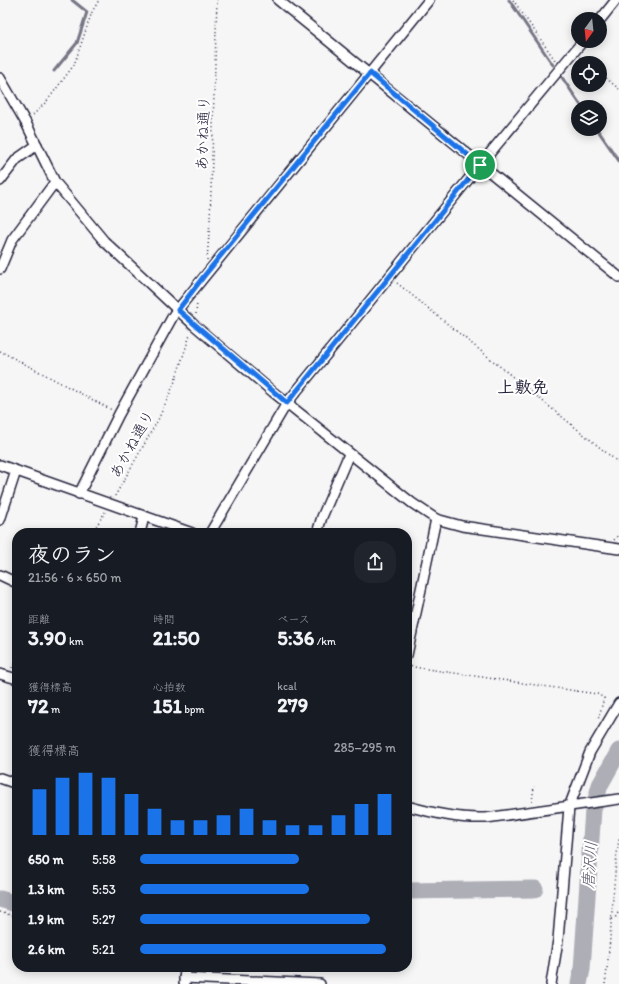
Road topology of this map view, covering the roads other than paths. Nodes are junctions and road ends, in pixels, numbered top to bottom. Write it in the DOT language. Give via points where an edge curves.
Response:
graph roads {
  1 [pos="278,0"];
  2 [pos="429,0"];
  3 [pos="616,0"];
  4 [pos="606,12"];
  5 [pos="577,48"];
  6 [pos="370,73"];
  7 [pos="0,78"];
  8 [pos="37,145"];
  9 [pos="480,165"];
  10 [pos="0,181"];
  11 [pos="55,182"];
  12 [pos="0,269"];
  13 [pos="619,277"];
  14 [pos="178,310"];
  15 [pos="287,403"];
  16 [pos="350,454"];
  17 [pos="0,465"];
  18 [pos="16,471"];
  19 [pos="79,494"];
  20 [pos="144,516"];
  21 [pos="436,519"];
  22 [pos="0,520"];
  23 [pos="141,528"];
  24 [pos="178,528"];
  25 [pos="213,528"];
  26 [pos="319,528"];
  27 [pos="619,549"];
  28 [pos="0,575"];
  29 [pos="12,581"];
  30 [pos="412,607"];
  31 [pos="0,674"];
  32 [pos="12,678"];
  33 [pos="619,703"];
  34 [pos="0,778"];
  35 [pos="12,782"];
  36 [pos="619,799"];
  37 [pos="412,807"];
  38 [pos="572,807"];
  39 [pos="184,981"];
  40 [pos="320,984"];
  41 [pos="551,984"];
  1 -- 6 [label="street"];
  2 -- 6 [label="street"];
  3 -- 4 [label="street"];
  5 -- 9 [label="street"];
  6 -- 9 [label="street"];
  6 -- 14 [label="street"];
  7 -- 8 [label="street"];
  8 -- 10 [label="street" via="17,159"];
  8 -- 11 [label="street"];
  9 -- 13 [label="street"];
  9 -- 15 [label="street"];
  11 -- 12 [label="street" via="12,240"];
  11 -- 14 [label="street" via="104,241"];
  14 -- 15 [label="street"];
  14 -- 19 [label="street" via="166,326"];
  15 -- 16 [label="street"];
  15 -- 25 [label="street"];
  16 -- 21 [label="street"];
  16 -- 26 [label="street"];
  17 -- 18 [label="street"];
  18 -- 19 [label="street"];
  18 -- 22 [label="street"];
  19 -- 20 [label="street"];
  20 -- 23 [label="street"];
  20 -- 24 [label="street"];
  21 -- 27 [label="street" via="462,526"];
  21 -- 30 [label="street"];
  28 -- 29 [label="street"];
  31 -- 32 [label="street"];
  33 -- 38 [label="street" via="590,752 572,797"];
  34 -- 35 [label="street"];
  36 -- 38 [label="street"];
  37 -- 38 [label="street" via="469,819"];
  38 -- 41 [label="street"];
  39 -- 40 [label="street"];
}
